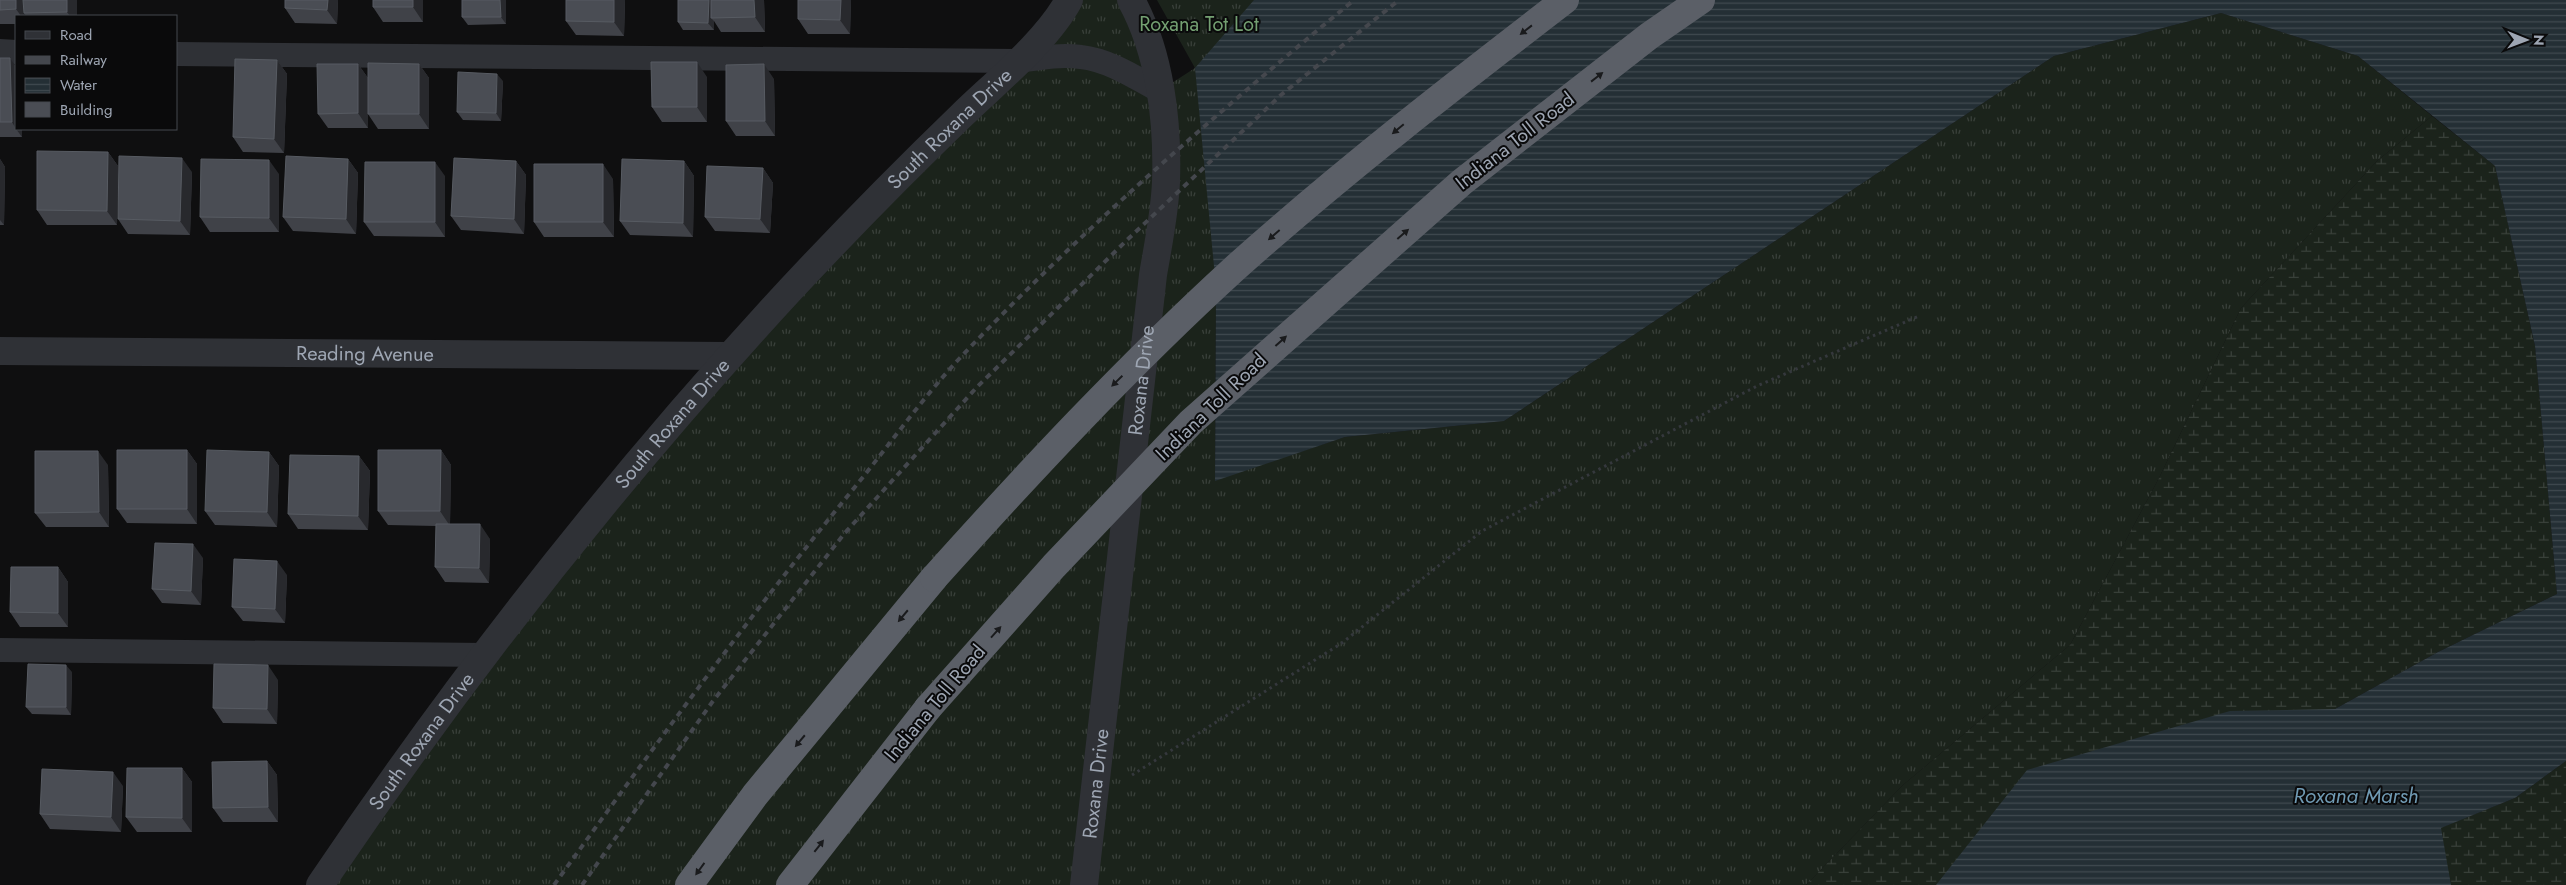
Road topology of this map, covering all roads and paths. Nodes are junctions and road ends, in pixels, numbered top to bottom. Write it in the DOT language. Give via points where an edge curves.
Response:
graph roads {
  1 [pos="1069,0"];
  2 [pos="1565,0"];
  3 [pos="1701,0"];
  4 [pos="1136,2"];
  5 [pos="0,52"];
  6 [pos="15,52"];
  7 [pos="178,54"];
  8 [pos="1018,61"];
  9 [pos="1160,90"];
  10 [pos="1919,316"];
  11 [pos="0,351"];
  12 [pos="729,356"];
  13 [pos="0,650"];
  14 [pos="485,655"];
  15 [pos="1094,800"];
  16 [pos="320,885"];
  17 [pos="689,885"];
  18 [pos="790,885"];
  19 [pos="1084,885"];
  1 -- 8 [label="street, South Roxana Drive"];
  2 -- 17 [label="highway, one-way, bridge" via="1400,127 1234,270 1114,384 1024,477 934,578 755,795"];
  18 -- 3 [label="highway, Indiana Toll Road, one-way, bridge" via="928,708 1054,566 1191,422 1462,182 1649,36"];
  4 -- 9 [label="street, Roxana Drive"];
  5 -- 6 [label="lane"];
  7 -- 8 [label="lane"];
  8 -- 9 [label="lane" via="1051,56 1082,57 1110,65"];
  8 -- 12 [label="street, South Roxana Drive" via="867,207"];
  9 -- 15 [label="street, Roxana Drive" via="1166,182"];
  10 -- 15 [label="path" via="1757,386 1482,531 1342,643"];
  11 -- 12 [label="street, Reading Avenue"];
  12 -- 14 [label="street, South Roxana Drive"];
  13 -- 14 [label="lane"];
  14 -- 16 [label="street, South Roxana Drive" via="368,813"];
  15 -- 19 [label="street, Roxana Drive"];
}
